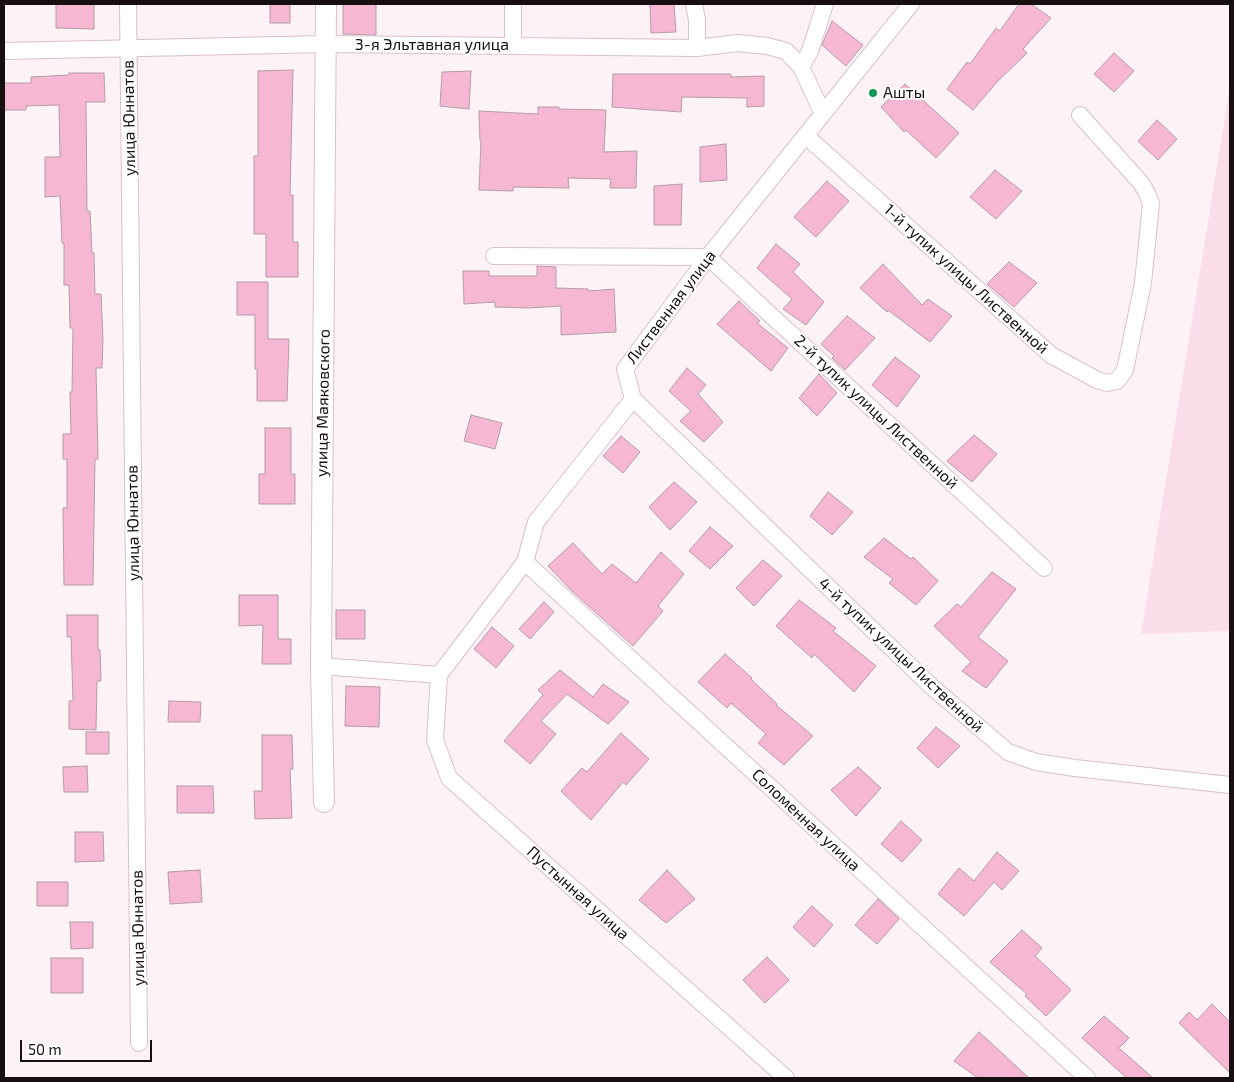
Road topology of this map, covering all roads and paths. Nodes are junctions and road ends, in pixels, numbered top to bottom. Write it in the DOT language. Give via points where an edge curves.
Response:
graph roads {
  1 [pos="128,4"];
  2 [pos="326,4"];
  3 [pos="513,4"];
  4 [pos="694,4"];
  5 [pos="824,4"];
  6 [pos="911,4"];
  7 [pos="327,44"];
  8 [pos="513,46"];
  9 [pos="697,48"];
  10 [pos="128,49"];
  11 [pos="4,50"];
  12 [pos="801,68"];
  13 [pos="823,114"];
  14 [pos="1080,115"];
  15 [pos="806,136"];
  16 [pos="494,256"];
  17 [pos="708,257"];
  18 [pos="633,399"];
  19 [pos="525,562"];
  20 [pos="1044,568"];
  21 [pos="321,666"];
  22 [pos="439,675"];
  23 [pos="1230,785"];
  24 [pos="324,802"];
  25 [pos="139,1043"];
  26 [pos="786,1078"];
  27 [pos="1088,1078"];
  1 -- 10 [label="street, улица Юннатов"];
  2 -- 7 [label="street, улица Маяковского"];
  3 -- 8 [label="street"];
  4 -- 9 [label="street"];
  5 -- 12 [label="street" via="810,51"];
  6 -- 13 [label="street, Лиственная улица"];
  7 -- 8 [label="street, 3-я Эльтавная улица"];
  7 -- 10 [label="street, 3-я Эльтавная улица"];
  7 -- 21 [label="street, улица Маяковского"];
  8 -- 9 [label="street, 3-я Эльтавная улица"];
  9 -- 12 [label="street, 3-я Эльтавная улица" via="738,43 767,46 786,51"];
  10 -- 11 [label="street, 3-я Эльтавная улица"];
  10 -- 25 [label="street, улица Юннатов"];
  12 -- 13 [label="street, 3-я Эльтавная улица"];
  13 -- 15 [label="street, Лиственная улица"];
  14 -- 15 [label="street, 1-й тупик улицы Лиственной" via="1141,184 1151,204 1142,283 1125,370 1117,381 1107,383 1051,355"];
  15 -- 17 [label="street, Лиственная улица"];
  16 -- 17 [label="street"];
  17 -- 18 [label="street, Лиственная улица" via="625,369"];
  17 -- 20 [label="street, 2-й тупик улицы Лиственной"];
  18 -- 19 [label="street" via="536,522"];
  18 -- 23 [label="street, 4-й тупик улицы Лиственной" via="932,688 1008,752 1036,762 1075,768"];
  19 -- 22 [label="street"];
  19 -- 27 [label="street, Соломенная улица"];
  21 -- 22 [label="street"];
  21 -- 24 [label="street, улица Маяковского"];
  22 -- 26 [label="street, Пустынная улица" via="434,740 450,778"];
}
